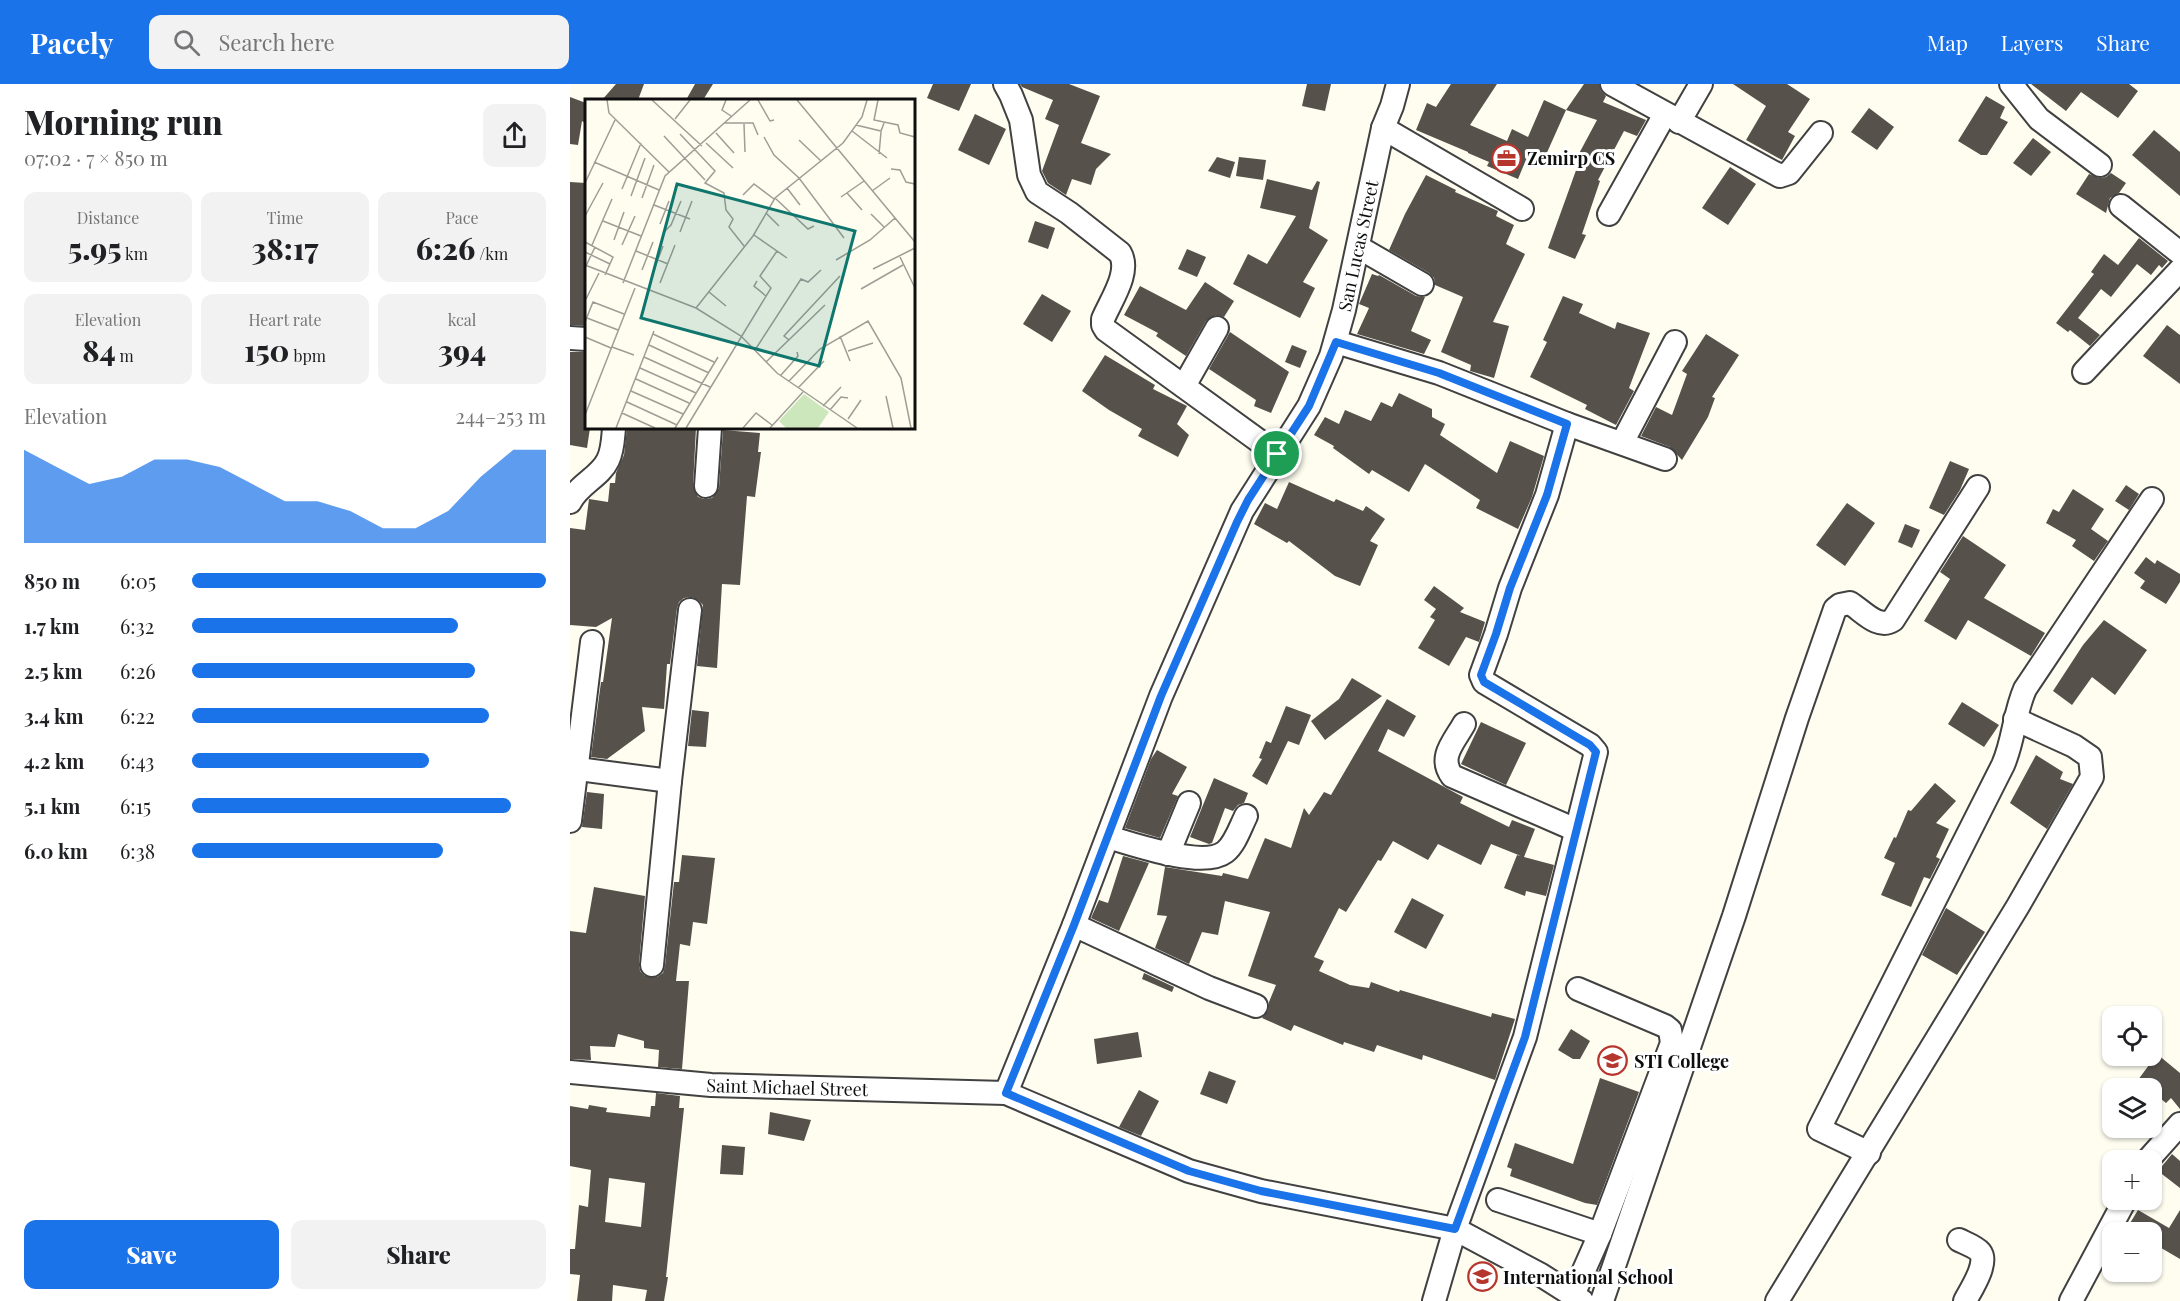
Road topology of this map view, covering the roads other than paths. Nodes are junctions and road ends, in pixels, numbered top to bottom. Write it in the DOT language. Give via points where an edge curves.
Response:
graph roads {
  1 [pos="1005,84"];
  2 [pos="1398,84"];
  3 [pos="1612,84"];
  4 [pos="1701,84"];
  5 [pos="2011,84"];
  6 [pos="1672,118"];
  7 [pos="1383,128"];
  8 [pos="1821,133"];
  9 [pos="2100,165"];
  10 [pos="2121,206"];
  11 [pos="1522,209"];
  12 [pos="1609,214"];
  13 [pos="1358,248"];
  14 [pos="2180,253"];
  15 [pos="2180,270"];
  16 [pos="1422,284"];
  17 [pos="1217,328"];
  18 [pos="570,338"];
  19 [pos="585,339"];
  20 [pos="1336,342"];
  21 [pos="1675,342"];
  22 [pos="2084,372"];
  23 [pos="1184,386"];
  24 [pos="1567,424"];
  25 [pos="614,429"];
  26 [pos="710,429"];
  27 [pos="1622,443"];
  28 [pos="1277,454"];
  29 [pos="1665,459"];
  30 [pos="706,486"];
  31 [pos="1978,487"];
  32 [pos="2152,499"];
  33 [pos="570,502"];
  34 [pos="690,610"];
  35 [pos="592,642"];
  36 [pos="2015,719"];
  37 [pos="1464,724"];
  38 [pos="573,769"];
  39 [pos="670,781"];
  40 [pos="1189,803"];
  41 [pos="1246,816"];
  42 [pos="570,821"];
  43 [pos="1576,830"];
  44 [pos="1108,837"];
  45 [pos="1168,854"];
  46 [pos="1074,925"];
  47 [pos="652,965"];
  48 [pos="1578,989"];
  49 [pos="1256,1006"];
  50 [pos="570,1072"];
  51 [pos="1006,1093"];
  52 [pos="2180,1124"];
  53 [pos="2157,1150"];
  54 [pos="1869,1153"];
  55 [pos="1498,1200"];
  56 [pos="2120,1210"];
  57 [pos="1455,1229"];
  58 [pos="1600,1234"];
  59 [pos="1959,1240"];
  60 [pos="1577,1298"];
  61 [pos="1434,1301"];
  62 [pos="1602,1301"];
  63 [pos="1777,1301"];
  64 [pos="1965,1301"];
  65 [pos="2070,1301"];
  1 -- 23 [label="street" via="1021,120 1029,175 1037,192 1123,257 1124,270 1103,319 1104,327"];
  2 -- 7 [label="street, San Lucas Street"];
  3 -- 6 [label="street"];
  4 -- 6 [label="street"];
  5 -- 9 [label="street" via="2039,119"];
  6 -- 8 [label="street" via="1780,176 1789,173"];
  6 -- 12 [label="street"];
  7 -- 11 [label="street"];
  7 -- 13 [label="street, San Lucas Street"];
  10 -- 14 [label="street"];
  13 -- 16 [label="street"];
  13 -- 20 [label="street, San Lucas Street"];
  15 -- 22 [label="street"];
  17 -- 23 [label="street"];
  18 -- 19 [label="street"];
  20 -- 24 [label="street" via="1439,373"];
  20 -- 28 [label="street, San Lucas Street" via="1309,406"];
  21 -- 27 [label="street"];
  23 -- 28 [label="street"];
  24 -- 27 [label="street"];
  24 -- 43 [label="street" via="1547,495 1481,675 1484,682 1596,752"];
  25 -- 33 [label="street" via="603,469 574,493"];
  26 -- 30 [label="street"];
  27 -- 29 [label="street"];
  28 -- 44 [label="street, San Lucas Street" via="1237,522 1161,696"];
  31 -- 62 [label="street" via="1893,620 1878,622 1850,603 1835,609"];
  32 -- 36 [label="street" via="2025,689"];
  34 -- 39 [label="street"];
  35 -- 38 [label="street"];
  36 -- 54 [label="street" via="2003,765 1819,1130"];
  36 -- 54 [label="street" via="2090,757 2092,777"];
  37 -- 43 [label="street" via="1445,759 1452,776"];
  38 -- 39 [label="street"];
  38 -- 42 [label="street"];
  39 -- 47 [label="street"];
  40 -- 45 [label="street"];
  41 -- 45 [label="street" via="1224,852 1213,857 1188,858"];
  43 -- 57 [label="street" via="1525,1037"];
  44 -- 45 [label="street"];
  44 -- 46 [label="street, San Lucas Street"];
  46 -- 49 [label="street"];
  46 -- 51 [label="street, San Lucas Street"];
  48 -- 58 [label="street" via="1665,1026 1672,1038"];
  50 -- 51 [label="street, Saint Michael Street" via="711,1085"];
  51 -- 57 [label="street" via="1189,1171 1261,1191"];
  52 -- 53 [label="street"];
  54 -- 63 [label="street"];
  55 -- 58 [label="street"];
  56 -- 65 [label="street"];
  57 -- 60 [label="street"];
  57 -- 61 [label="street"];
  58 -- 60 [label="street"];
  59 -- 64 [label="street" via="1983,1258"];
}
